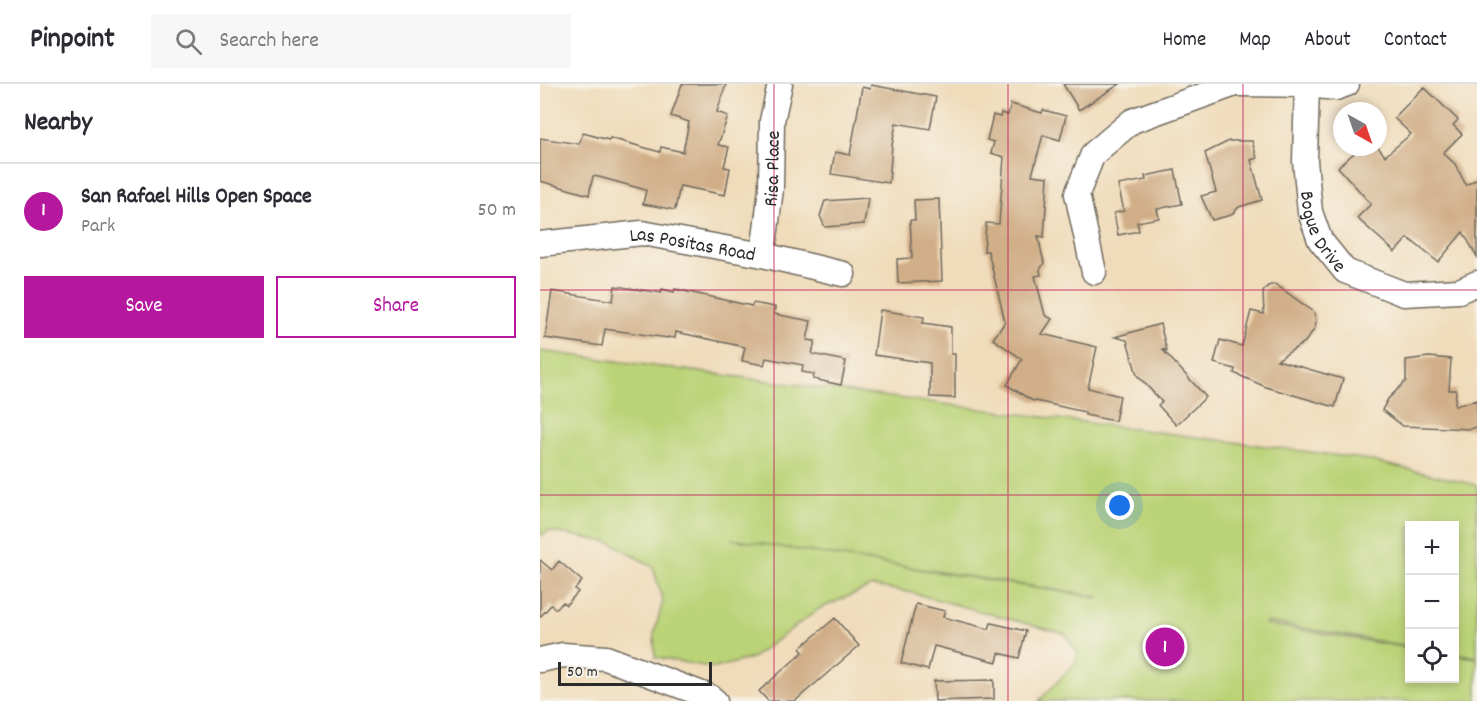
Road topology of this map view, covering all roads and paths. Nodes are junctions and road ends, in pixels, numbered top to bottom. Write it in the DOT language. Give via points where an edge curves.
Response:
graph roads {
  1 [pos="780,84"];
  2 [pos="1237,84"];
  3 [pos="1347,84"];
  4 [pos="1307,85"];
  5 [pos="540,244"];
  6 [pos="764,255"];
  7 [pos="1094,272"];
  8 [pos="843,274"];
  9 [pos="1477,283"];
  10 [pos="540,660"];
  11 [pos="715,701"];
  1 -- 6 [label="street, Risa Place" via="772,120 771,188"];
  2 -- 4 [label="street"];
  2 -- 7 [label="street" via="1132,121 1093,154 1077,194"];
  3 -- 4 [label="street" via="1336,88"];
  4 -- 9 [label="street, Bogue Drive" via="1305,161 1310,212 1320,240 1345,271 1404,294 1460,291"];
  5 -- 6 [label="street, Las Positas Road" via="642,233"];
  6 -- 8 [label="street, Las Positas Road"];
  10 -- 11 [label="street" via="563,655 606,658"];
}
